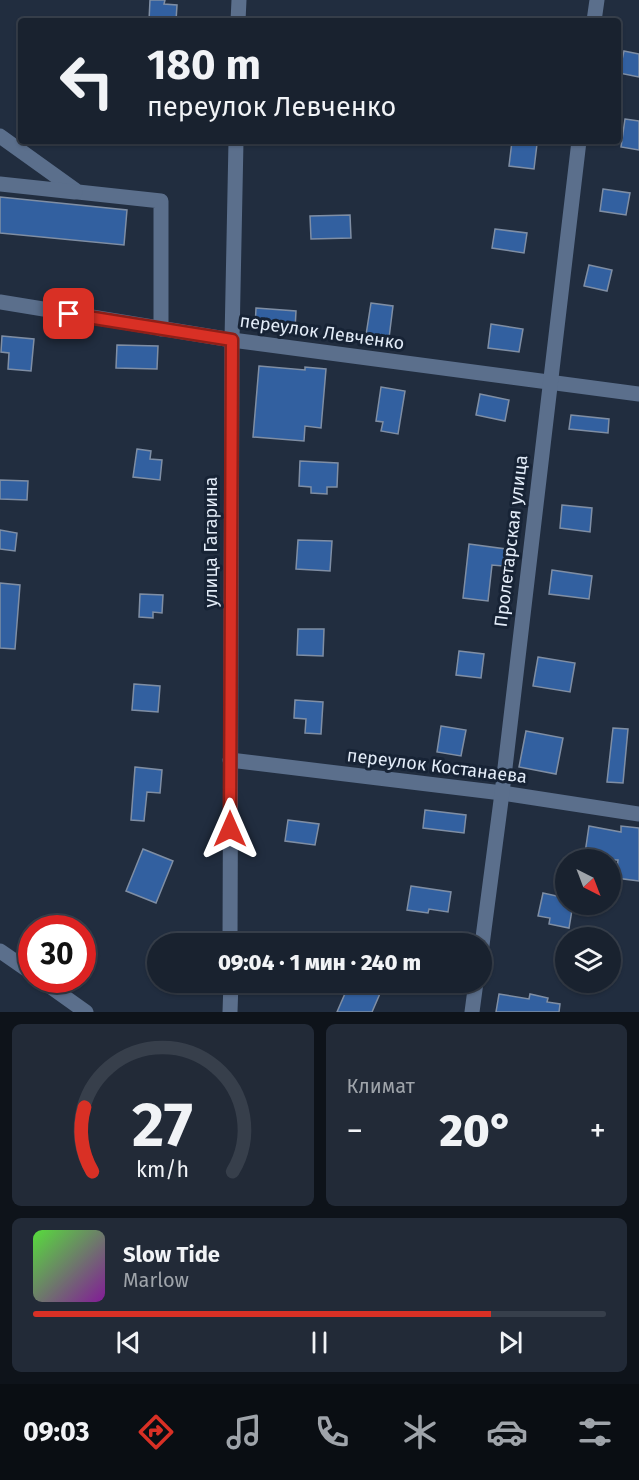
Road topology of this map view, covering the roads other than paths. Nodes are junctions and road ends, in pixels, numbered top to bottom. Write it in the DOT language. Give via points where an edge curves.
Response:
graph roads {
  1 [pos="239,0"];
  2 [pos="597,0"];
  3 [pos="238,18"];
  4 [pos="594,18"];
  5 [pos="0,136"];
  6 [pos="236,144"];
  7 [pos="579,144"];
  8 [pos="0,184"];
  9 [pos="78,192"];
  10 [pos="0,302"];
  11 [pos="161,328"];
  12 [pos="232,340"];
  13 [pos="549,382"];
  14 [pos="639,394"];
  15 [pos="230,760"];
  16 [pos="502,792"];
  17 [pos="639,814"];
  18 [pos="230,933"];
  19 [pos="484,933"];
  20 [pos="0,951"];
  21 [pos="18,963"];
  22 [pos="59,993"];
  23 [pos="231,993"];
  24 [pos="475,993"];
  25 [pos="86,1012"];
  26 [pos="231,1012"];
  27 [pos="472,1012"];
  1 -- 3 [label="street"];
  2 -- 4 [label="street"];
  5 -- 9 [label="street"];
  6 -- 12 [label="street, улица Гагарина"];
  7 -- 13 [label="street, Пролетарская улица"];
  8 -- 9 [label="street"];
  9 -- 11 [label="street" via="161,201"];
  10 -- 11 [label="street, переулок Левченко"];
  11 -- 12 [label="street, переулок Левченко"];
  12 -- 13 [label="street, переулок Левченко"];
  12 -- 15 [label="street, улица Гагарина"];
  13 -- 14 [label="street, переулок Левченко"];
  13 -- 16 [label="street, Пролетарская улица"];
  15 -- 16 [label="street, переулок Костанаева"];
  15 -- 18 [label="street, улица Гагарина"];
  16 -- 17 [label="street, переулок Костанаева"];
  16 -- 19 [label="street, Пролетарская улица"];
  20 -- 21 [label="street"];
  22 -- 25 [label="street"];
  23 -- 26 [label="street"];
  24 -- 27 [label="street"];
}
